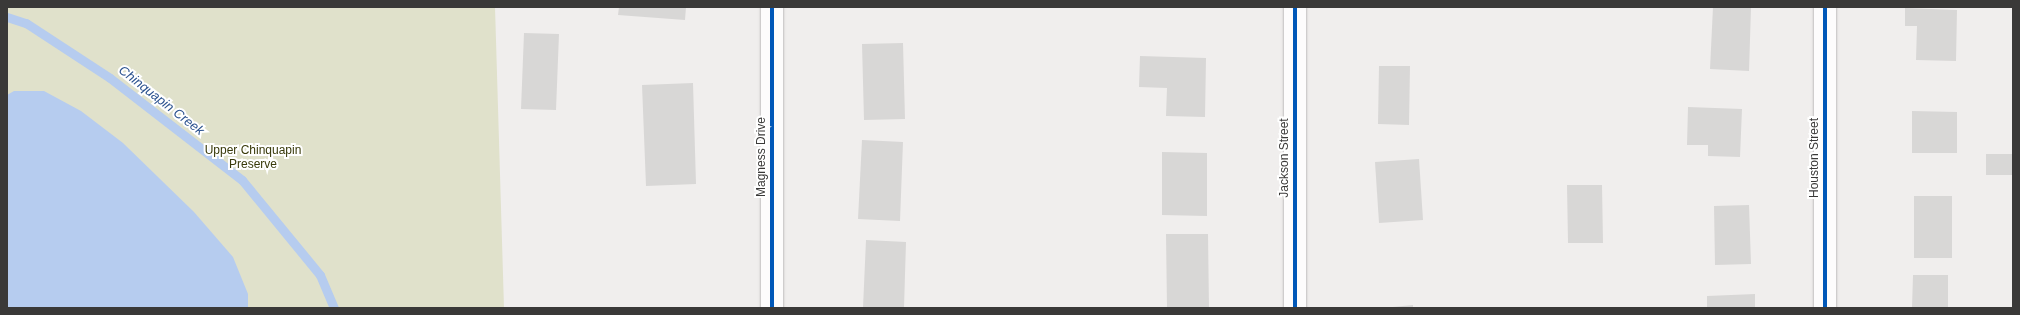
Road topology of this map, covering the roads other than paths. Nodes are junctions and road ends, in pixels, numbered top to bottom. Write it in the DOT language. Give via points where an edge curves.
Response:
graph roads {
  1 [pos="772,7"];
  2 [pos="1295,7"];
  3 [pos="1825,7"];
  4 [pos="772,308"];
  5 [pos="1295,308"];
  6 [pos="1825,308"];
  1 -- 4 [label="street, Magness Drive"];
  2 -- 5 [label="street, Jackson Street"];
  3 -- 6 [label="street, Houston Street"];
}
